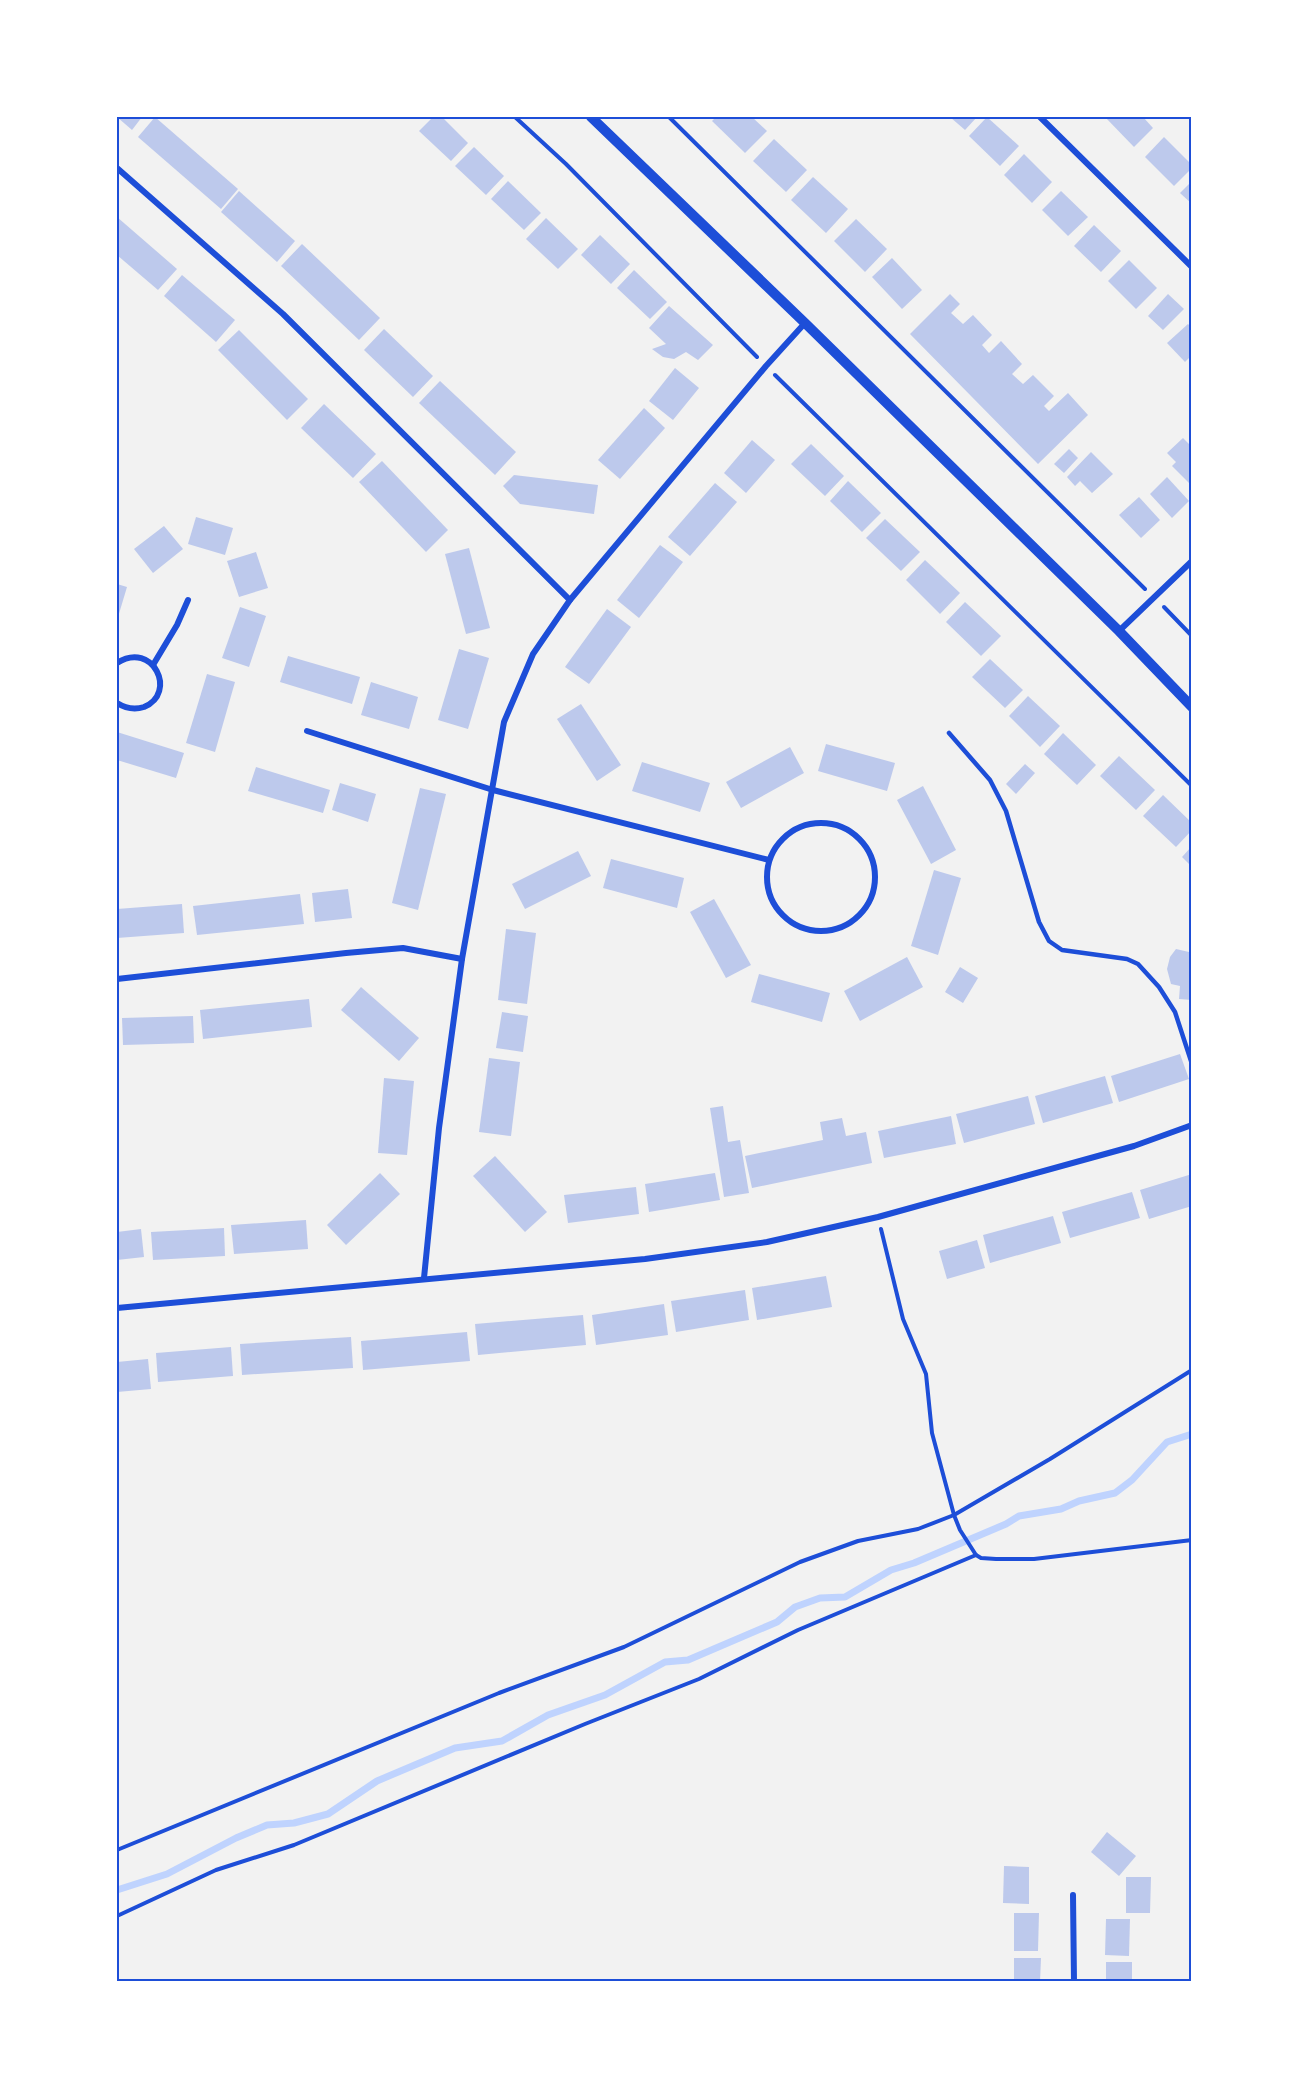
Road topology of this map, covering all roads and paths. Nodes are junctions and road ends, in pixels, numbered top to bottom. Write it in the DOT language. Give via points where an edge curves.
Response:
graph roads {
  1 [pos="515,117"];
  2 [pos="591,117"];
  3 [pos="669,117"];
  4 [pos="1040,117"];
  5 [pos="117,168"];
  6 [pos="1192,267"];
  7 [pos="805,323"];
  8 [pos="766,366"];
  9 [pos="1192,561"];
  10 [pos="1154,598"];
  11 [pos="188,600"];
  12 [pos="570,600"];
  13 [pos="1119,632"];
  14 [pos="1192,636"];
  15 [pos="117,663"];
  16 [pos="153,665"];
  17 [pos="117,703"];
  18 [pos="1192,707"];
  19 [pos="307,731"];
  20 [pos="949,733"];
  21 [pos="1192,786"];
  22 [pos="493,789"];
  23 [pos="769,860"];
  24 [pos="462,959"];
  25 [pos="117,979"];
  26 [pos="1192,1064"];
  27 [pos="1192,1125"];
  28 [pos="878,1217"];
  29 [pos="424,1278"];
  30 [pos="117,1308"];
  31 [pos="1192,1370"];
  32 [pos="954,1515"];
  33 [pos="1192,1540"];
  34 [pos="976,1556"];
  35 [pos="117,1850"];
  36 [pos="1072,1895"];
  37 [pos="117,1916"];
  38 [pos="1074,1982"];
  1 -- 8 [label="path"];
  2 -- 7 [label="street"];
  3 -- 10 [label="path"];
  4 -- 6 [label="street"];
  5 -- 12 [label="street" via="283,314"];
  7 -- 8 [label="street"];
  7 -- 13 [label="street"];
  8 -- 12 [label="street"];
  8 -- 21 [label="path"];
  9 -- 10 [label="street"];
  10 -- 13 [label="street"];
  10 -- 14 [label="path"];
  11 -- 16 [label="street"];
  12 -- 22 [label="street" via="533,654 504,722"];
  13 -- 18 [label="street"];
  15 -- 16 [label="street" via="140,657"];
  16 -- 17 [label="street" via="160,681 149,705 132,709"];
  19 -- 22 [label="street"];
  20 -- 26 [label="lane" via="998,794 1039,922 1049,941 1062,950 1138,964 1175,1012"];
  22 -- 23 [label="street"];
  22 -- 24 [label="street"];
  23 -- 23 [label="street" via="790,832 824,822 841,826 862,841 875,864 872,899 847,925 811,931 794,924 770,896"];
  24 -- 25 [label="street" via="404,948"];
  24 -- 29 [label="street"];
  27 -- 28 [label="street" via="1134,1146"];
  28 -- 29 [label="street" via="756,1244"];
  28 -- 32 [label="path" via="903,1319 926,1374 932,1433"];
  29 -- 30 [label="street"];
  31 -- 32 [label="path"];
  32 -- 34 [label="path"];
  32 -- 35 [label="path" via="918,1529 858,1541 800,1562 624,1647 499,1693"];
  33 -- 34 [label="path" via="1034,1559"];
  34 -- 37 [label="path" via="798,1630 699,1679 294,1845 216,1870"];
  36 -- 38 [label="street"];
}
